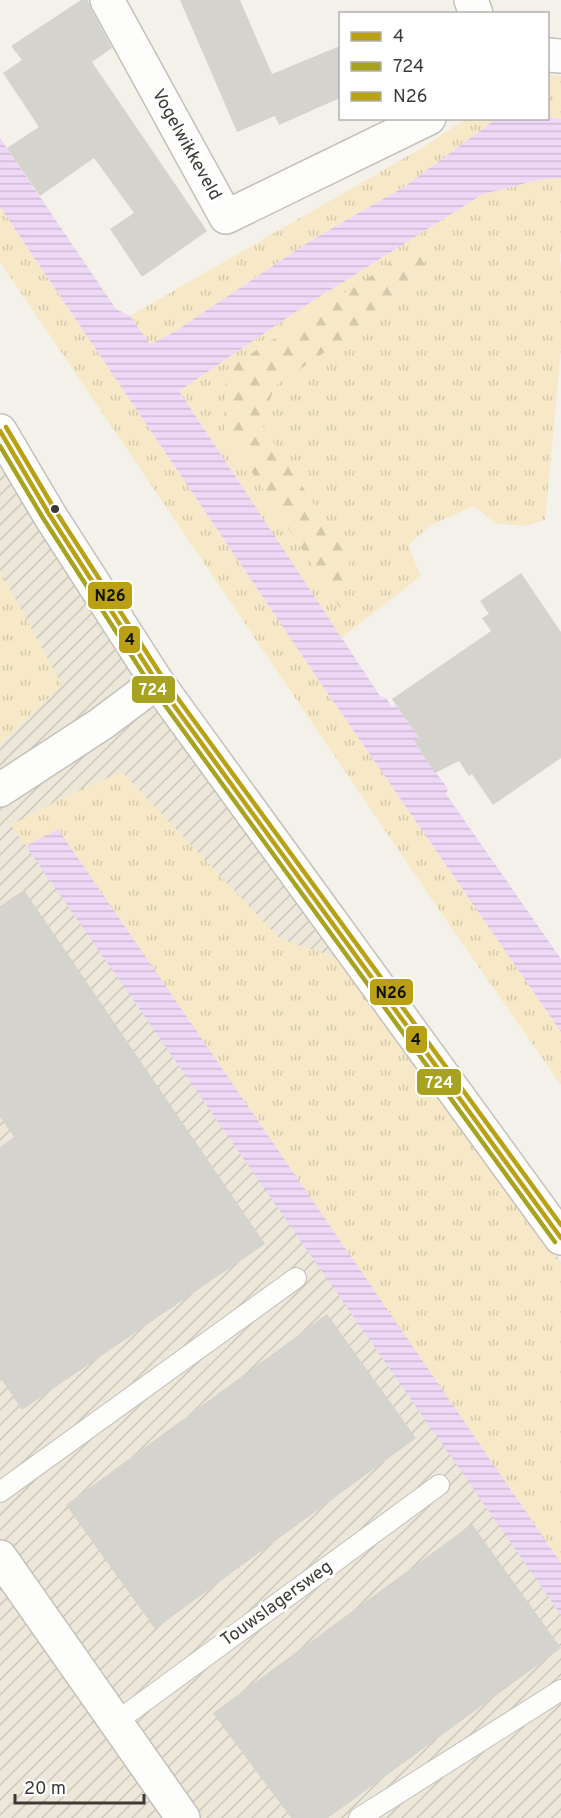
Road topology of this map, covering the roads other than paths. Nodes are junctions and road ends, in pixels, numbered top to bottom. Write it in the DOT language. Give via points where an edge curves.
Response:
graph roads {
  1 [pos="107,0"];
  2 [pos="425,120"];
  3 [pos="0,431"];
  4 [pos="157,682"];
  5 [pos="0,790"];
  6 [pos="561,1238"];
  7 [pos="296,1278"];
  8 [pos="439,1485"];
  9 [pos="0,1492"];
  10 [pos="0,1557"];
  11 [pos="561,1690"];
  12 [pos="116,1722"];
  13 [pos="183,1818"];
  14 [pos="359,1818"];
  1 -- 2 [label="street, Vogelwikkeveld" via="226,217"];
  3 -- 4 [label="street"];
  4 -- 5 [label="street"];
  4 -- 6 [label="street"];
  7 -- 9 [label="lane"];
  8 -- 12 [label="lane, Touwslagersweg"];
  10 -- 12 [label="street"];
  11 -- 14 [label="lane"];
  12 -- 13 [label="street"];
}
